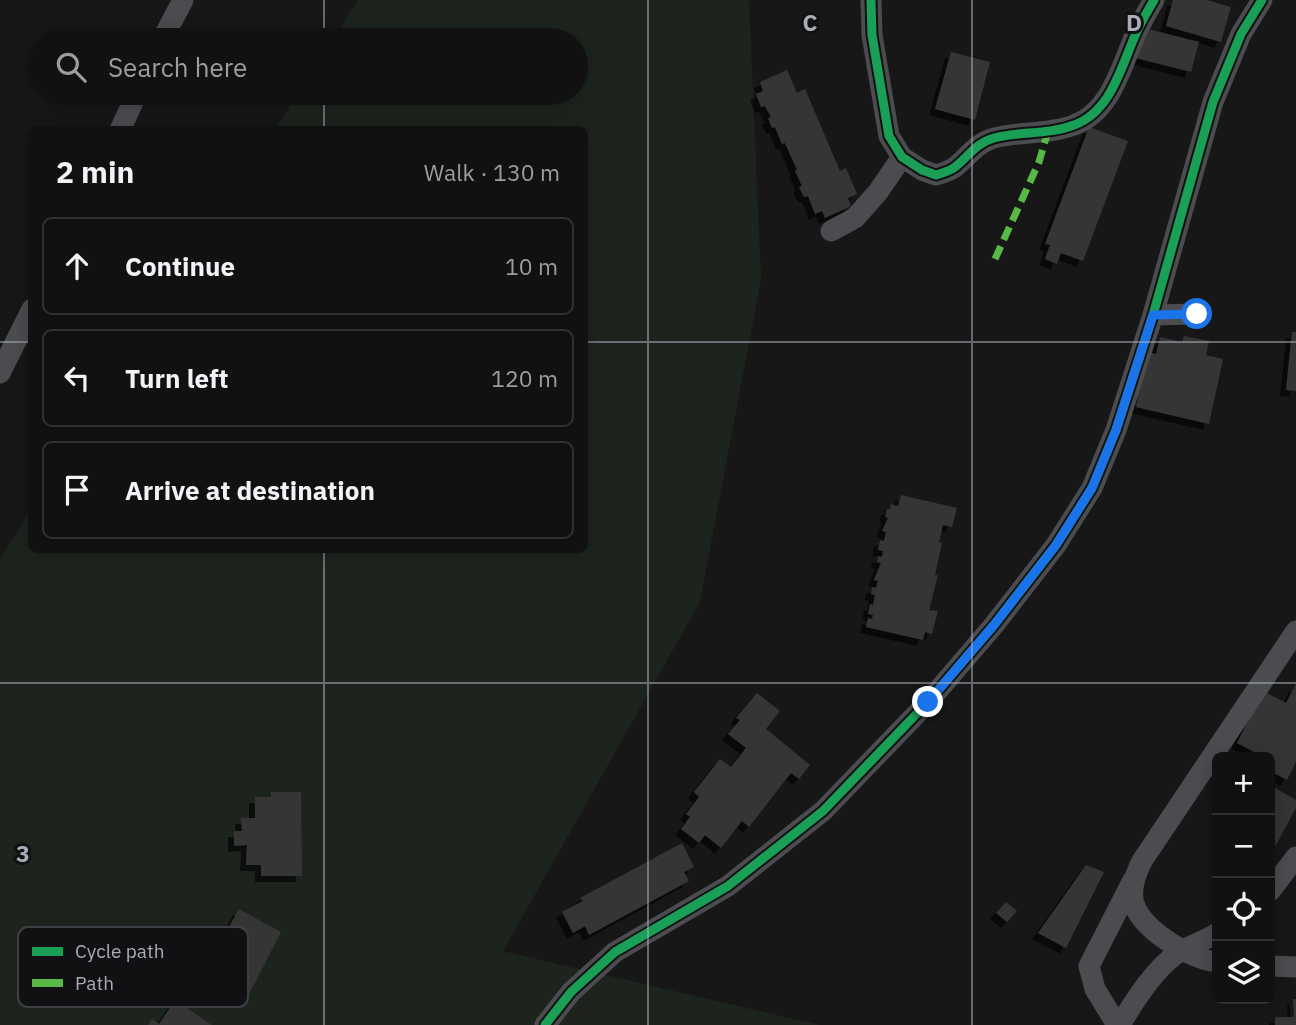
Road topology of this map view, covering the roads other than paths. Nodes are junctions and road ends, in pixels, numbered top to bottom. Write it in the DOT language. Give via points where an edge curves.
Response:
graph roads {
  1 [pos="183,0"];
  2 [pos="871,0"];
  3 [pos="1154,0"];
  4 [pos="1262,0"];
  5 [pos="168,28"];
  6 [pos="131,105"];
  7 [pos="122,126"];
  8 [pos="902,157"];
  9 [pos="831,231"];
  10 [pos="1197,314"];
  11 [pos="1153,315"];
  12 [pos="28,317"];
  13 [pos="0,373"];
  14 [pos="1296,631"];
  15 [pos="1296,858"];
  16 [pos="1135,875"];
  17 [pos="1275,885"];
  18 [pos="1212,936"];
  19 [pos="1181,950"];
  20 [pos="1212,960"];
  21 [pos="1275,967"];
  22 [pos="1296,967"];
  23 [pos="545,1025"];
  24 [pos="1119,1025"];
  1 -- 5 [label="street"];
  2 -- 8 [label="street" via="883,111 888,136"];
  3 -- 8 [label="street" via="1104,102 1076,125 992,139 972,149 954,168 936,175"];
  4 -- 11 [label="street" via="1241,34 1213,102"];
  6 -- 7 [label="street"];
  8 -- 9 [label="street" via="855,218"];
  10 -- 11 [label="street"];
  11 -- 23 [label="street" via="1092,488 1056,545 994,625 928,702 823,811 728,886 615,952 570,992"];
  12 -- 13 [label="street"];
  14 -- 16 [label="street"];
  15 -- 17 [label="street"];
  16 -- 19 [label="street" via="1136,908"];
  16 -- 24 [label="street" via="1089,966 1095,989"];
  18 -- 19 [label="street"];
  19 -- 20 [label="street"];
  19 -- 24 [label="street" via="1157,972"];
  21 -- 22 [label="street"];
}
